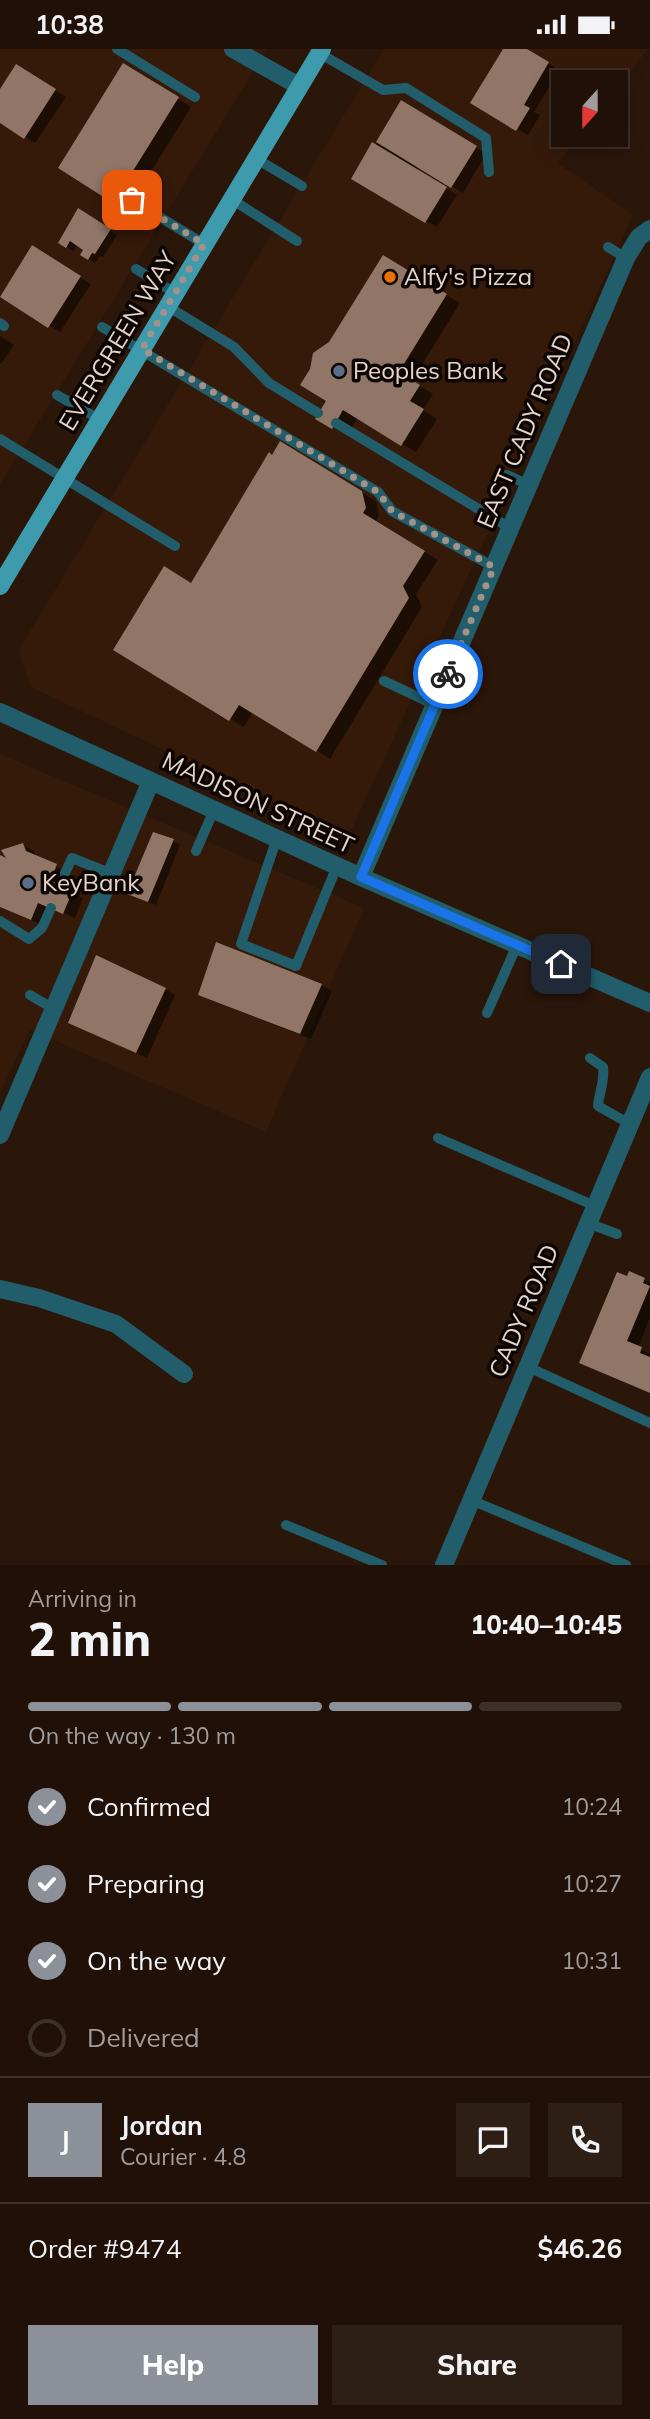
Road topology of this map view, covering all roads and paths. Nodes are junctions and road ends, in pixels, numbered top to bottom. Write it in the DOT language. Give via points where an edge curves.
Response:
graph roads {
  1 [pos="117,49"];
  2 [pos="233,49"];
  3 [pos="320,51"];
  4 [pos="299,86"];
  5 [pos="195,97"];
  6 [pos="255,158"];
  7 [pos="489,172"];
  8 [pos="302,186"];
  9 [pos="231,199"];
  10 [pos="132,200"];
  11 [pos="645,233"];
  12 [pos="297,241"];
  13 [pos="204,244"];
  14 [pos="608,247"];
  15 [pos="626,258"];
  16 [pos="136,269"];
  17 [pos="171,300"];
  18 [pos="102,327"];
  19 [pos="142,349"];
  20 [pos="57,394"];
  21 [pos="318,413"];
  22 [pos="99,419"];
  23 [pos="336,423"];
  24 [pos="0,439"];
  25 [pos="507,475"];
  26 [pos="65,478"];
  27 [pos="528,485"];
  28 [pos="510,528"];
  29 [pos="175,546"];
  30 [pos="494,567"];
  31 [pos="0,586"];
  32 [pos="384,681"];
  33 [pos="435,705"];
  34 [pos="0,712"];
  35 [pos="151,781"];
  36 [pos="214,810"];
  37 [pos="277,838"];
  38 [pos="196,851"];
  39 [pos="337,866"];
  40 [pos="112,874"];
  41 [pos="361,877"];
  42 [pos="60,884"];
  43 [pos="51,908"];
  44 [pos="0,921"];
  45 [pos="517,945"];
  46 [pos="30,995"];
  47 [pos="650,1003"];
  48 [pos="54,1009"];
  49 [pos="487,1013"];
  50 [pos="590,1058"];
  51 [pos="650,1077"];
  52 [pos="644,1106"];
  53 [pos="5,1107"];
  54 [pos="630,1124"];
  55 [pos="0,1135"];
  56 [pos="438,1138"];
  57 [pos="592,1215"];
  58 [pos="617,1234"];
  59 [pos="0,1289"];
  60 [pos="528,1367"];
  61 [pos="184,1374"];
  62 [pos="650,1423"];
  63 [pos="471,1500"];
  64 [pos="286,1525"];
  65 [pos="382,1565"];
  66 [pos="444,1565"];
  67 [pos="626,1565"];
  1 -- 5 [label="lane"];
  2 -- 4 [label="street"];
  3 -- 4 [label="main road, EVERGREEN WAY"];
  3 -- 7 [label="lane" via="383,90 406,88 486,138"];
  4 -- 6 [label="main road, EVERGREEN WAY"];
  6 -- 8 [label="lane"];
  6 -- 9 [label="main road, EVERGREEN WAY"];
  9 -- 12 [label="lane"];
  9 -- 13 [label="main road, EVERGREEN WAY"];
  10 -- 13 [label="lane"];
  11 -- 15 [label="street, EAST CADY ROAD"];
  13 -- 17 [label="main road, EVERGREEN WAY"];
  14 -- 15 [label="lane"];
  15 -- 27 [label="street, EAST CADY ROAD"];
  16 -- 17 [label="lane"];
  17 -- 19 [label="main road, EVERGREEN WAY"];
  17 -- 21 [label="lane" via="234,347 269,383"];
  18 -- 19 [label="lane"];
  19 -- 22 [label="main road, EVERGREEN WAY"];
  19 -- 30 [label="lane" via="378,492 392,511"];
  20 -- 22 [label="lane"];
  22 -- 26 [label="main road, EVERGREEN WAY"];
  23 -- 28 [label="lane"];
  24 -- 26 [label="lane"];
  25 -- 27 [label="lane"];
  26 -- 29 [label="lane"];
  26 -- 31 [label="main road, EVERGREEN WAY"];
  27 -- 28 [label="street, EAST CADY ROAD"];
  28 -- 30 [label="street, EAST CADY ROAD"];
  30 -- 33 [label="street, EAST CADY ROAD"];
  32 -- 33 [label="lane"];
  33 -- 41 [label="street, EAST CADY ROAD"];
  34 -- 35 [label="street, MADISON STREET"];
  35 -- 36 [label="street, MADISON STREET"];
  35 -- 40 [label="street"];
  36 -- 37 [label="street, MADISON STREET"];
  36 -- 38 [label="lane"];
  37 -- 39 [label="street, MADISON STREET"];
  37 -- 39 [label="lane" via="241,944 296,966"];
  39 -- 41 [label="street, MADISON STREET"];
  40 -- 42 [label="lane" via="72,858"];
  40 -- 48 [label="street" via="92,933"];
  41 -- 45 [label="street, MADISON STREET"];
  43 -- 44 [label="lane" via="42,928 29,939"];
  45 -- 47 [label="street, MADISON STREET"];
  45 -- 49 [label="lane"];
  46 -- 48 [label="lane"];
  48 -- 53 [label="street"];
  50 -- 54 [label="lane" via="603,1067 605,1080 598,1107"];
  51 -- 52 [label="street, CADY ROAD"];
  52 -- 54 [label="street, CADY ROAD"];
  53 -- 55 [label="street"];
  54 -- 57 [label="street, CADY ROAD"];
  56 -- 57 [label="lane"];
  57 -- 58 [label="lane"];
  57 -- 60 [label="street, CADY ROAD"];
  59 -- 61 [label="street" via="116,1324"];
  60 -- 62 [label="lane"];
  60 -- 63 [label="street, CADY ROAD"];
  63 -- 66 [label="street, CADY ROAD"];
  63 -- 67 [label="lane"];
  64 -- 65 [label="lane"];
}
